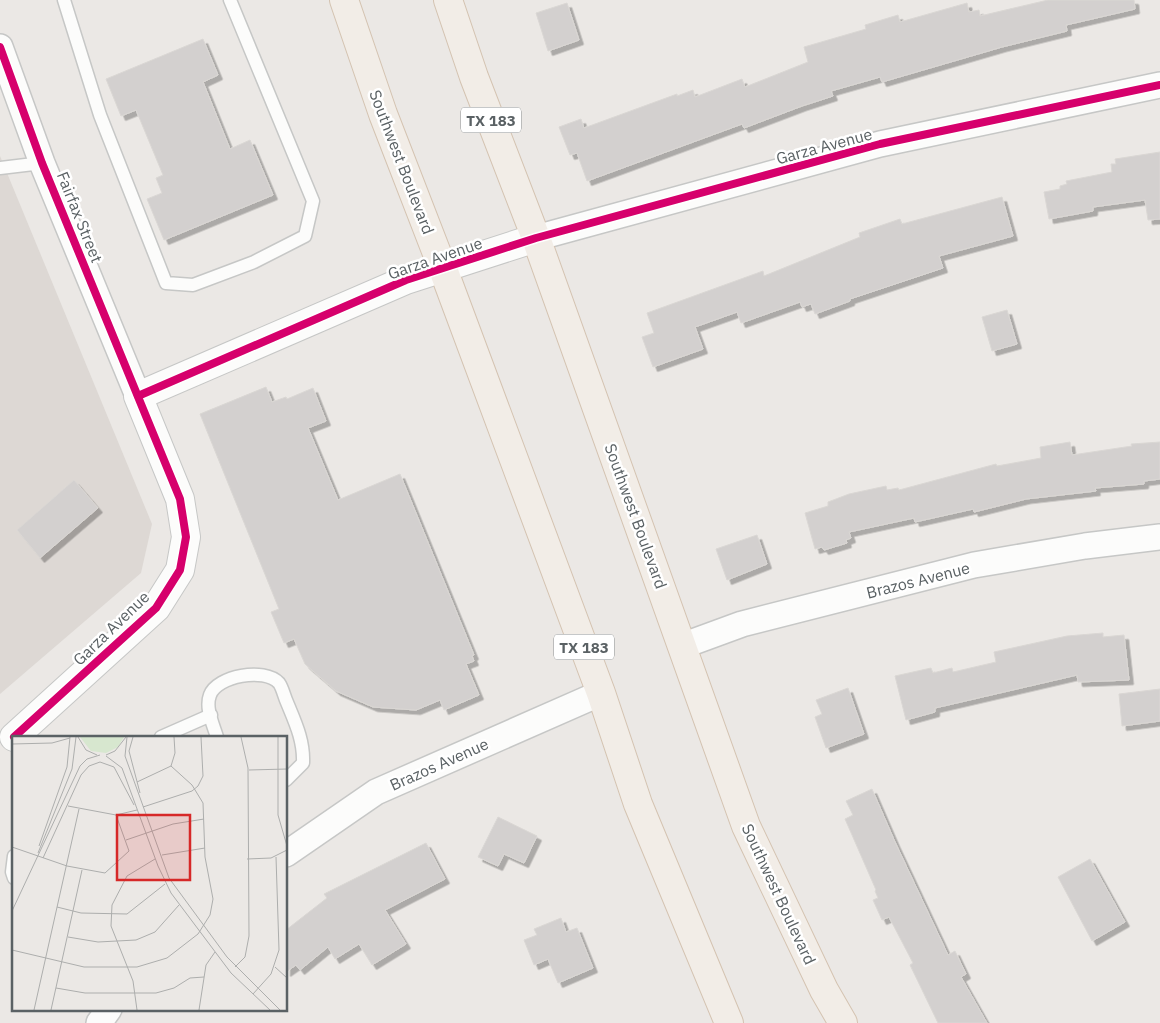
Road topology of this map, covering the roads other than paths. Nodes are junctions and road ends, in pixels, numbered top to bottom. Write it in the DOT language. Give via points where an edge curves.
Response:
graph roads {
  1 [pos="64,0"];
  2 [pos="230,0"];
  3 [pos="344,0"];
  4 [pos="448,0"];
  5 [pos="0,47"];
  6 [pos="6,79"];
  7 [pos="1160,84"];
  8 [pos="42,163"];
  9 [pos="0,168"];
  10 [pos="536,238"];
  11 [pos="443,269"];
  12 [pos="138,396"];
  13 [pos="1160,537"];
  14 [pos="682,646"];
  15 [pos="602,694"];
  16 [pos="211,715"];
  17 [pos="15,736"];
  18 [pos="163,736"];
  19 [pos="217,736"];
  20 [pos="12,739"];
  21 [pos="0,750"];
  22 [pos="288,778"];
  23 [pos="288,853"];
  24 [pos="108,1010"];
  25 [pos="99,1023"];
  26 [pos="729,1023"];
  27 [pos="843,1023"];
  1 -- 2 [label="lane" via="100,115 166,283 193,285 254,262 305,236 313,201"];
  3 -- 11 [label="main road, Southwest Boulevard / TX 183" via="383,114"];
  4 -- 10 [label="main road, Southwest Boulevard / TX 183"];
  5 -- 6 [label="street, Fairfax Street"];
  6 -- 8 [label="street, Fairfax Street"];
  7 -- 10 [label="street, Garza Avenue" via="880,144"];
  8 -- 9 [label="lane"];
  8 -- 12 [label="street, Fairfax Street"];
  10 -- 11 [label="street, Garza Avenue"];
  10 -- 14 [label="main road, Southwest Boulevard / TX 183"];
  11 -- 12 [label="street, Garza Avenue" via="406,280"];
  11 -- 15 [label="main road, Southwest Boulevard / TX 183"];
  12 -- 17 [label="street, Garza Avenue" via="180,499 186,538 180,570 156,608"];
  13 -- 14 [label="street, Brazos Avenue" via="1085,546 974,566 742,624"];
  14 -- 27 [label="main road, Southwest Boulevard / TX 183" via="746,826"];
  15 -- 23 [label="street, Brazos Avenue" via="376,792"];
  15 -- 26 [label="main road, Southwest Boulevard / TX 183" via="638,804"];
  16 -- 18 [label="lane"];
  16 -- 19 [label="lane"];
  16 -- 22 [label="lane" via="208,707 210,694 220,684 255,674 268,676 279,683 299,730 303,750 302,764"];
  20 -- 21 [label="street, Garza Avenue"];
  24 -- 25 [label="street"];
}
